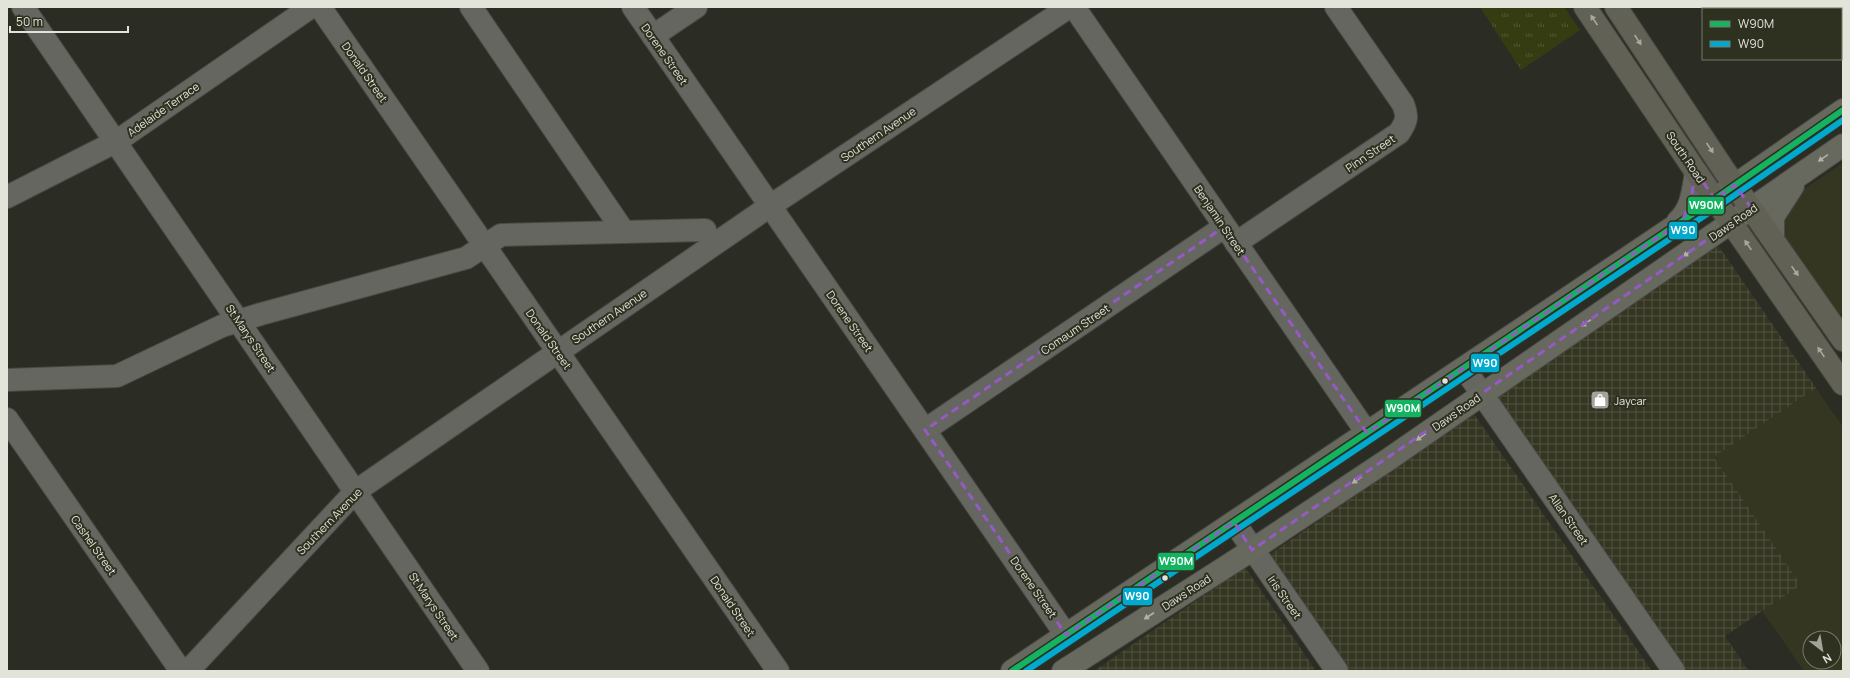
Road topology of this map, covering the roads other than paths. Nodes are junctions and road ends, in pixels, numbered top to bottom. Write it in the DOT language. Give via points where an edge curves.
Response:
graph roads {
  1 [pos="23,7"];
  2 [pos="311,7"];
  3 [pos="320,7"];
  4 [pos="471,7"];
  5 [pos="633,7"];
  6 [pos="696,7"];
  7 [pos="1069,7"];
  8 [pos="1074,7"];
  9 [pos="1336,7"];
  10 [pos="1585,7"];
  11 [pos="1616,7"];
  12 [pos="653,36"];
  13 [pos="1843,110"];
  14 [pos="116,141"];
  15 [pos="1843,145"];
  16 [pos="1696,172"];
  17 [pos="1804,172"];
  18 [pos="1735,185"];
  19 [pos="7,197"];
  20 [pos="1715,199"];
  21 [pos="770,206"];
  22 [pos="1752,209"];
  23 [pos="1732,223"];
  24 [pos="705,230"];
  25 [pos="1669,230"];
  26 [pos="624,232"];
  27 [pos="1230,235"];
  28 [pos="1773,239"];
  29 [pos="485,246"];
  30 [pos="239,320"];
  31 [pos="1843,340"];
  32 [pos="558,351"];
  33 [pos="1464,368"];
  34 [pos="7,380"];
  35 [pos="1843,384"];
  36 [pos="1482,394"];
  37 [pos="7,419"];
  38 [pos="925,430"];
  39 [pos="1367,433"];
  40 [pos="356,491"];
  41 [pos="1234,522"];
  42 [pos="1252,550"];
  43 [pos="1066,635"];
  44 [pos="181,671"];
  45 [pos="188,671"];
  46 [pos="478,671"];
  47 [pos="778,671"];
  48 [pos="1012,671"];
  49 [pos="1063,671"];
  50 [pos="1337,671"];
  51 [pos="1674,671"];
  1 -- 14 [label="street, St Marys Street"];
  2 -- 14 [label="street, Adelaide Terrace"];
  3 -- 29 [label="street, Donald Street"];
  4 -- 26 [label="street"];
  5 -- 12 [label="street, Dorene Street"];
  6 -- 12 [label="street"];
  7 -- 21 [label="street, Southern Avenue"];
  8 -- 27 [label="street, Benjamin Street"];
  9 -- 27 [label="street, Pinn Street" via="1403,104 1407,114 1405,124 1399,133"];
  16 -- 10 [label="highway, South Road, one-way"];
  11 -- 18 [label="highway, one-way"];
  12 -- 21 [label="street, Dorene Street"];
  13 -- 18 [label="main road"];
  14 -- 19 [label="street, Adelaide Terrace"];
  14 -- 30 [label="street, St Marys Street"];
  15 -- 17 [label="main road, Daws Road, one-way"];
  16 -- 20 [label="highway, South Road"];
  16 -- 25 [label="main road" via="1690,203 1684,217"];
  17 -- 22 [label="main road, Daws Road"];
  17 -- 28 [label="main road" via="1773,217"];
  18 -- 20 [label="main road"];
  18 -- 22 [label="highway"];
  20 -- 23 [label="highway, South Road"];
  20 -- 25 [label="main road"];
  21 -- 32 [label="street, Southern Avenue"];
  21 -- 38 [label="street, Dorene Street"];
  22 -- 23 [label="main road, Daws Road"];
  22 -- 28 [label="highway"];
  35 -- 23 [label="highway, South Road, one-way"];
  23 -- 36 [label="main road, Daws Road, one-way"];
  24 -- 26 [label="street"];
  25 -- 33 [label="main road"];
  26 -- 29 [label="street" via="502,236"];
  27 -- 38 [label="street, Comaum Street"];
  27 -- 39 [label="street, Benjamin Street"];
  28 -- 31 [label="highway, one-way"];
  29 -- 30 [label="street" via="466,258"];
  29 -- 32 [label="street, Donald Street"];
  30 -- 34 [label="street" via="117,376"];
  30 -- 40 [label="street, St Marys Street"];
  32 -- 40 [label="street, Southern Avenue"];
  32 -- 47 [label="street, Donald Street"];
  33 -- 36 [label="street, Allan Street"];
  33 -- 39 [label="main road"];
  36 -- 42 [label="main road, Daws Road, one-way"];
  36 -- 51 [label="street, Allan Street"];
  37 -- 44 [label="street, Cashel Street"];
  38 -- 43 [label="street, Dorene Street"];
  39 -- 41 [label="main road"];
  40 -- 45 [label="street, Southern Avenue"];
  40 -- 46 [label="street, St Marys Street"];
  41 -- 42 [label="street, Iris Street"];
  41 -- 43 [label="main road"];
  42 -- 49 [label="main road, Daws Road, one-way"];
  42 -- 50 [label="street, Iris Street"];
  43 -- 48 [label="main road"];
}
